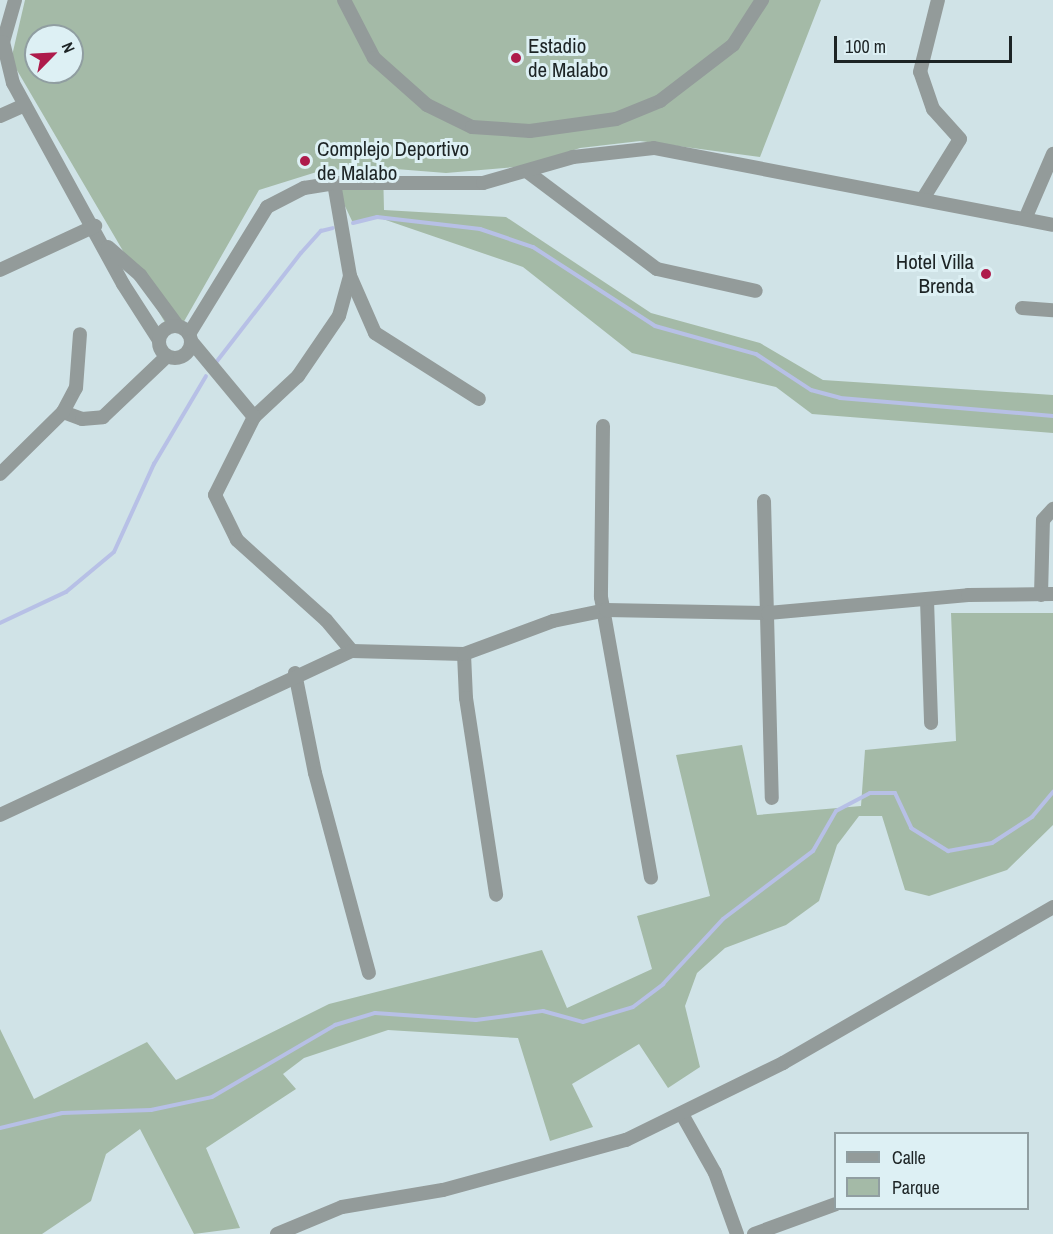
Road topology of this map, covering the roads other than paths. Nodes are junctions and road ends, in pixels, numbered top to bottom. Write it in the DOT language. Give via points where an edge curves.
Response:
graph roads {
  1 [pos="15,0"];
  2 [pos="344,0"];
  3 [pos="762,0"];
  4 [pos="938,0"];
  5 [pos="25,105"];
  6 [pos="0,116"];
  7 [pos="1053,154"];
  8 [pos="530,173"];
  9 [pos="334,183"];
  10 [pos="924,197"];
  11 [pos="1025,219"];
  12 [pos="1053,225"];
  13 [pos="95,226"];
  14 [pos="104,243"];
  15 [pos="0,270"];
  16 [pos="350,276"];
  17 [pos="756,291"];
  18 [pos="1022,308"];
  19 [pos="1053,310"];
  20 [pos="177,325"];
  21 [pos="80,334"];
  22 [pos="190,338"];
  23 [pos="159,340"];
  24 [pos="167,356"];
  25 [pos="478,399"];
  26 [pos="63,412"];
  27 [pos="254,417"];
  28 [pos="603,426"];
  29 [pos="0,474"];
  30 [pos="764,501"];
  31 [pos="1053,509"];
  32 [pos="1047,595"];
  33 [pos="927,600"];
  34 [pos="606,610"];
  35 [pos="768,613"];
  36 [pos="352,651"];
  37 [pos="464,654"];
  38 [pos="295,673"];
  39 [pos="931,723"];
  40 [pos="772,798"];
  41 [pos="0,815"];
  42 [pos="651,878"];
  43 [pos="496,896"];
  44 [pos="1053,906"];
  45 [pos="369,973"];
  46 [pos="683,1116"];
  47 [pos="834,1205"];
  48 [pos="277,1234"];
  49 [pos="737,1234"];
  50 [pos="754,1234"];
  1 -- 5 [label="street" via="3,42 5,61"];
  2 -- 3 [label="street" via="374,57 427,105 472,127 530,131 616,119 660,101 733,45"];
  4 -- 10 [label="street" via="920,72 933,109 960,140"];
  5 -- 6 [label="street"];
  5 -- 13 [label="street"];
  7 -- 11 [label="street"];
  8 -- 9 [label="street" via="465,184"];
  8 -- 10 [label="street" via="573,157 654,148"];
  8 -- 17 [label="street" via="657,269"];
  9 -- 16 [label="street"];
  9 -- 22 [label="street" via="304,188 267,207"];
  10 -- 11 [label="street"];
  11 -- 12 [label="street"];
  13 -- 14 [label="street"];
  13 -- 15 [label="street"];
  14 -- 20 [label="street" via="140,275"];
  14 -- 23 [label="street"];
  16 -- 25 [label="street" via="375,333"];
  16 -- 27 [label="street" via="339,316 325,341"];
  18 -- 19 [label="street"];
  20 -- 22 [label="street"];
  20 -- 23 [label="street" via="167,328"];
  21 -- 26 [label="street" via="80,372"];
  22 -- 24 [label="street" via="180,357"];
  22 -- 27 [label="street"];
  23 -- 24 [label="street"];
  24 -- 26 [label="street" via="103,417 82,419"];
  26 -- 29 [label="street"];
  27 -- 36 [label="street" via="218,482 216,507 237,540 326,620"];
  28 -- 34 [label="street" via="600,570"];
  30 -- 35 [label="street"];
  31 -- 32 [label="street" via="1043,520"];
  32 -- 33 [label="street"];
  33 -- 35 [label="street"];
  33 -- 39 [label="street"];
  34 -- 35 [label="street"];
  34 -- 37 [label="street" via="553,621"];
  34 -- 42 [label="street"];
  35 -- 40 [label="street"];
  36 -- 37 [label="street"];
  36 -- 38 [label="street"];
  37 -- 43 [label="street"];
  38 -- 41 [label="street"];
  38 -- 45 [label="street" via="315,773"];
  44 -- 46 [label="street"];
  46 -- 48 [label="street" via="541,1166 342,1207"];
  46 -- 49 [label="street" via="715,1173"];
  47 -- 50 [label="street"];
}
